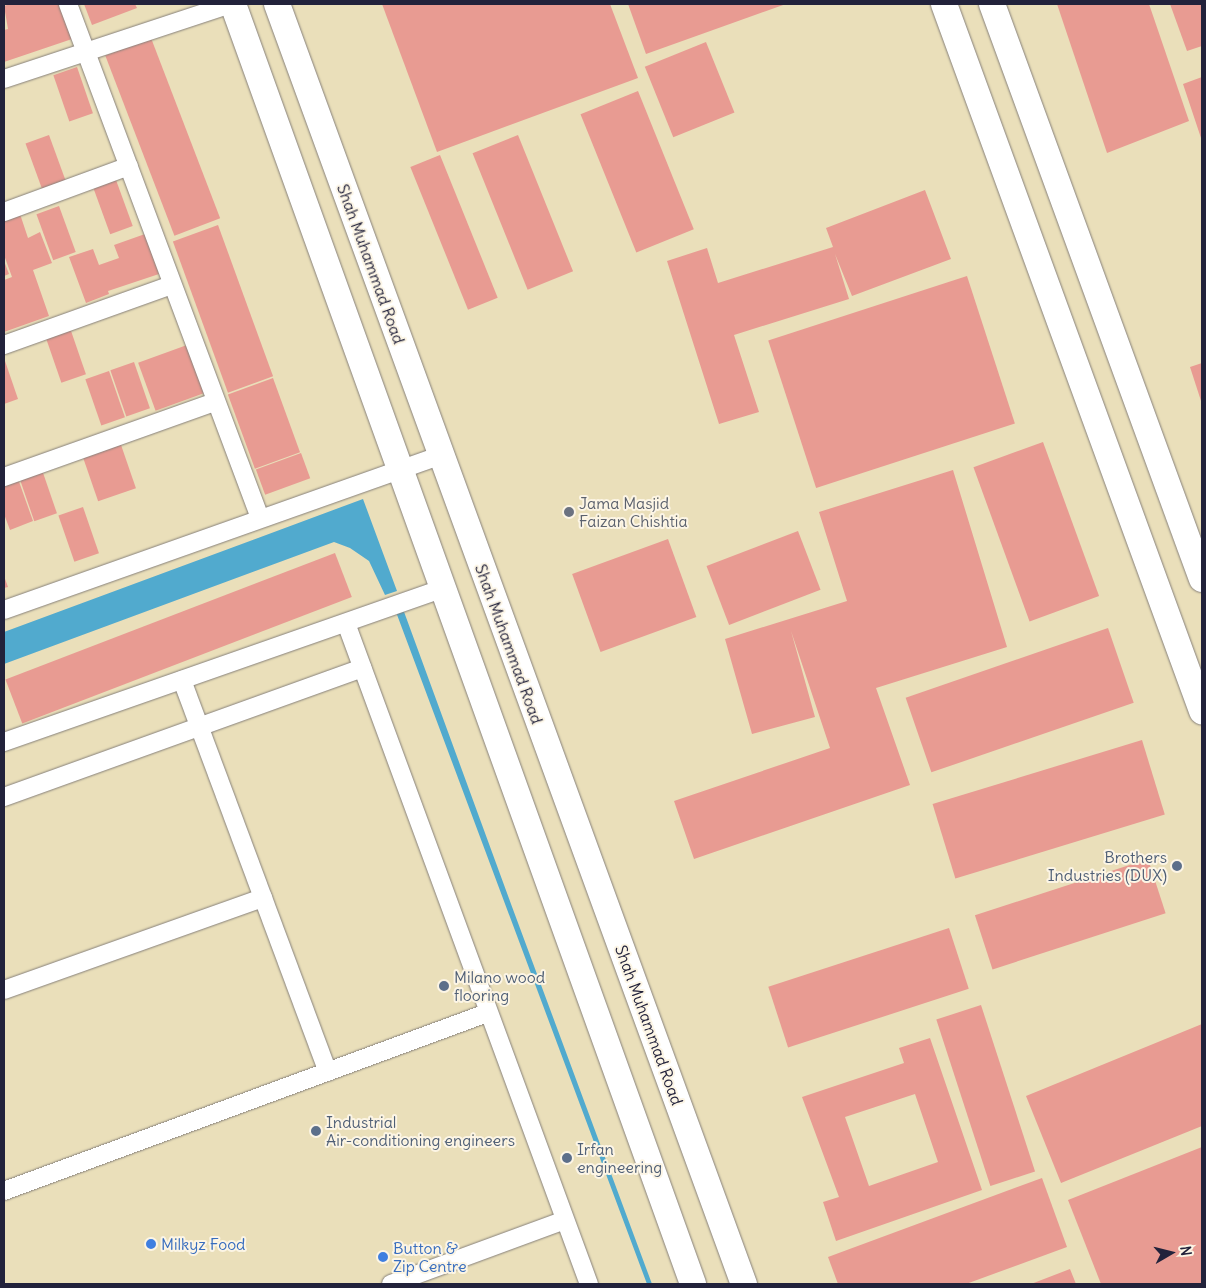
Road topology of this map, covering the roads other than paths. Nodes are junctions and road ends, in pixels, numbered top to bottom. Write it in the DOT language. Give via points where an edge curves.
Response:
graph roads {
  1 [pos="68,4"];
  2 [pos="232,4"];
  3 [pos="277,4"];
  4 [pos="944,4"];
  5 [pos="992,4"];
  6 [pos="86,50"];
  7 [pos="4,79"];
  8 [pos="129,166"];
  9 [pos="4,212"];
  10 [pos="172,285"];
  11 [pos="4,345"];
  12 [pos="215,402"];
  13 [pos="440,456"];
  14 [pos="1159,466"];
  15 [pos="398,470"];
  16 [pos="4,477"];
  17 [pos="1119,481"];
  18 [pos="260,518"];
  19 [pos="1202,579"];
  20 [pos="431,593"];
  21 [pos="4,610"];
  22 [pos="346,624"];
  23 [pos="363,668"];
  24 [pos="182,680"];
  25 [pos="1202,711"];
  26 [pos="199,727"];
  27 [pos="4,742"];
  28 [pos="4,797"];
  29 [pos="263,898"];
  30 [pos="4,990"];
  31 [pos="487,1013"];
  32 [pos="328,1072"];
  33 [pos="4,1191"];
  34 [pos="566,1220"];
  35 [pos="391,1284"];
  36 [pos="589,1284"];
  37 [pos="693,1284"];
  38 [pos="744,1284"];
  1 -- 6 [label="street"];
  2 -- 6 [label="street"];
  2 -- 15 [label="main road"];
  3 -- 13 [label="main road, Shah Muhammad Road"];
  4 -- 17 [label="main road"];
  5 -- 14 [label="main road"];
  6 -- 7 [label="street"];
  6 -- 8 [label="street"];
  8 -- 9 [label="street"];
  8 -- 10 [label="street"];
  10 -- 11 [label="street"];
  10 -- 12 [label="street"];
  12 -- 16 [label="street"];
  12 -- 18 [label="street"];
  13 -- 15 [label="street"];
  13 -- 38 [label="main road, Shah Muhammad Road"];
  14 -- 17 [label="main road"];
  14 -- 19 [label="main road"];
  15 -- 18 [label="street"];
  15 -- 20 [label="main road"];
  17 -- 25 [label="main road"];
  18 -- 21 [label="street"];
  20 -- 22 [label="street"];
  20 -- 37 [label="main road"];
  22 -- 23 [label="street"];
  22 -- 24 [label="street"];
  23 -- 26 [label="street"];
  23 -- 31 [label="street"];
  24 -- 26 [label="street"];
  24 -- 27 [label="street"];
  26 -- 28 [label="street"];
  26 -- 29 [label="street"];
  29 -- 30 [label="street"];
  29 -- 32 [label="street"];
  31 -- 32 [label="street"];
  31 -- 34 [label="street"];
  32 -- 33 [label="street"];
  34 -- 35 [label="street"];
  34 -- 36 [label="street"];
}
